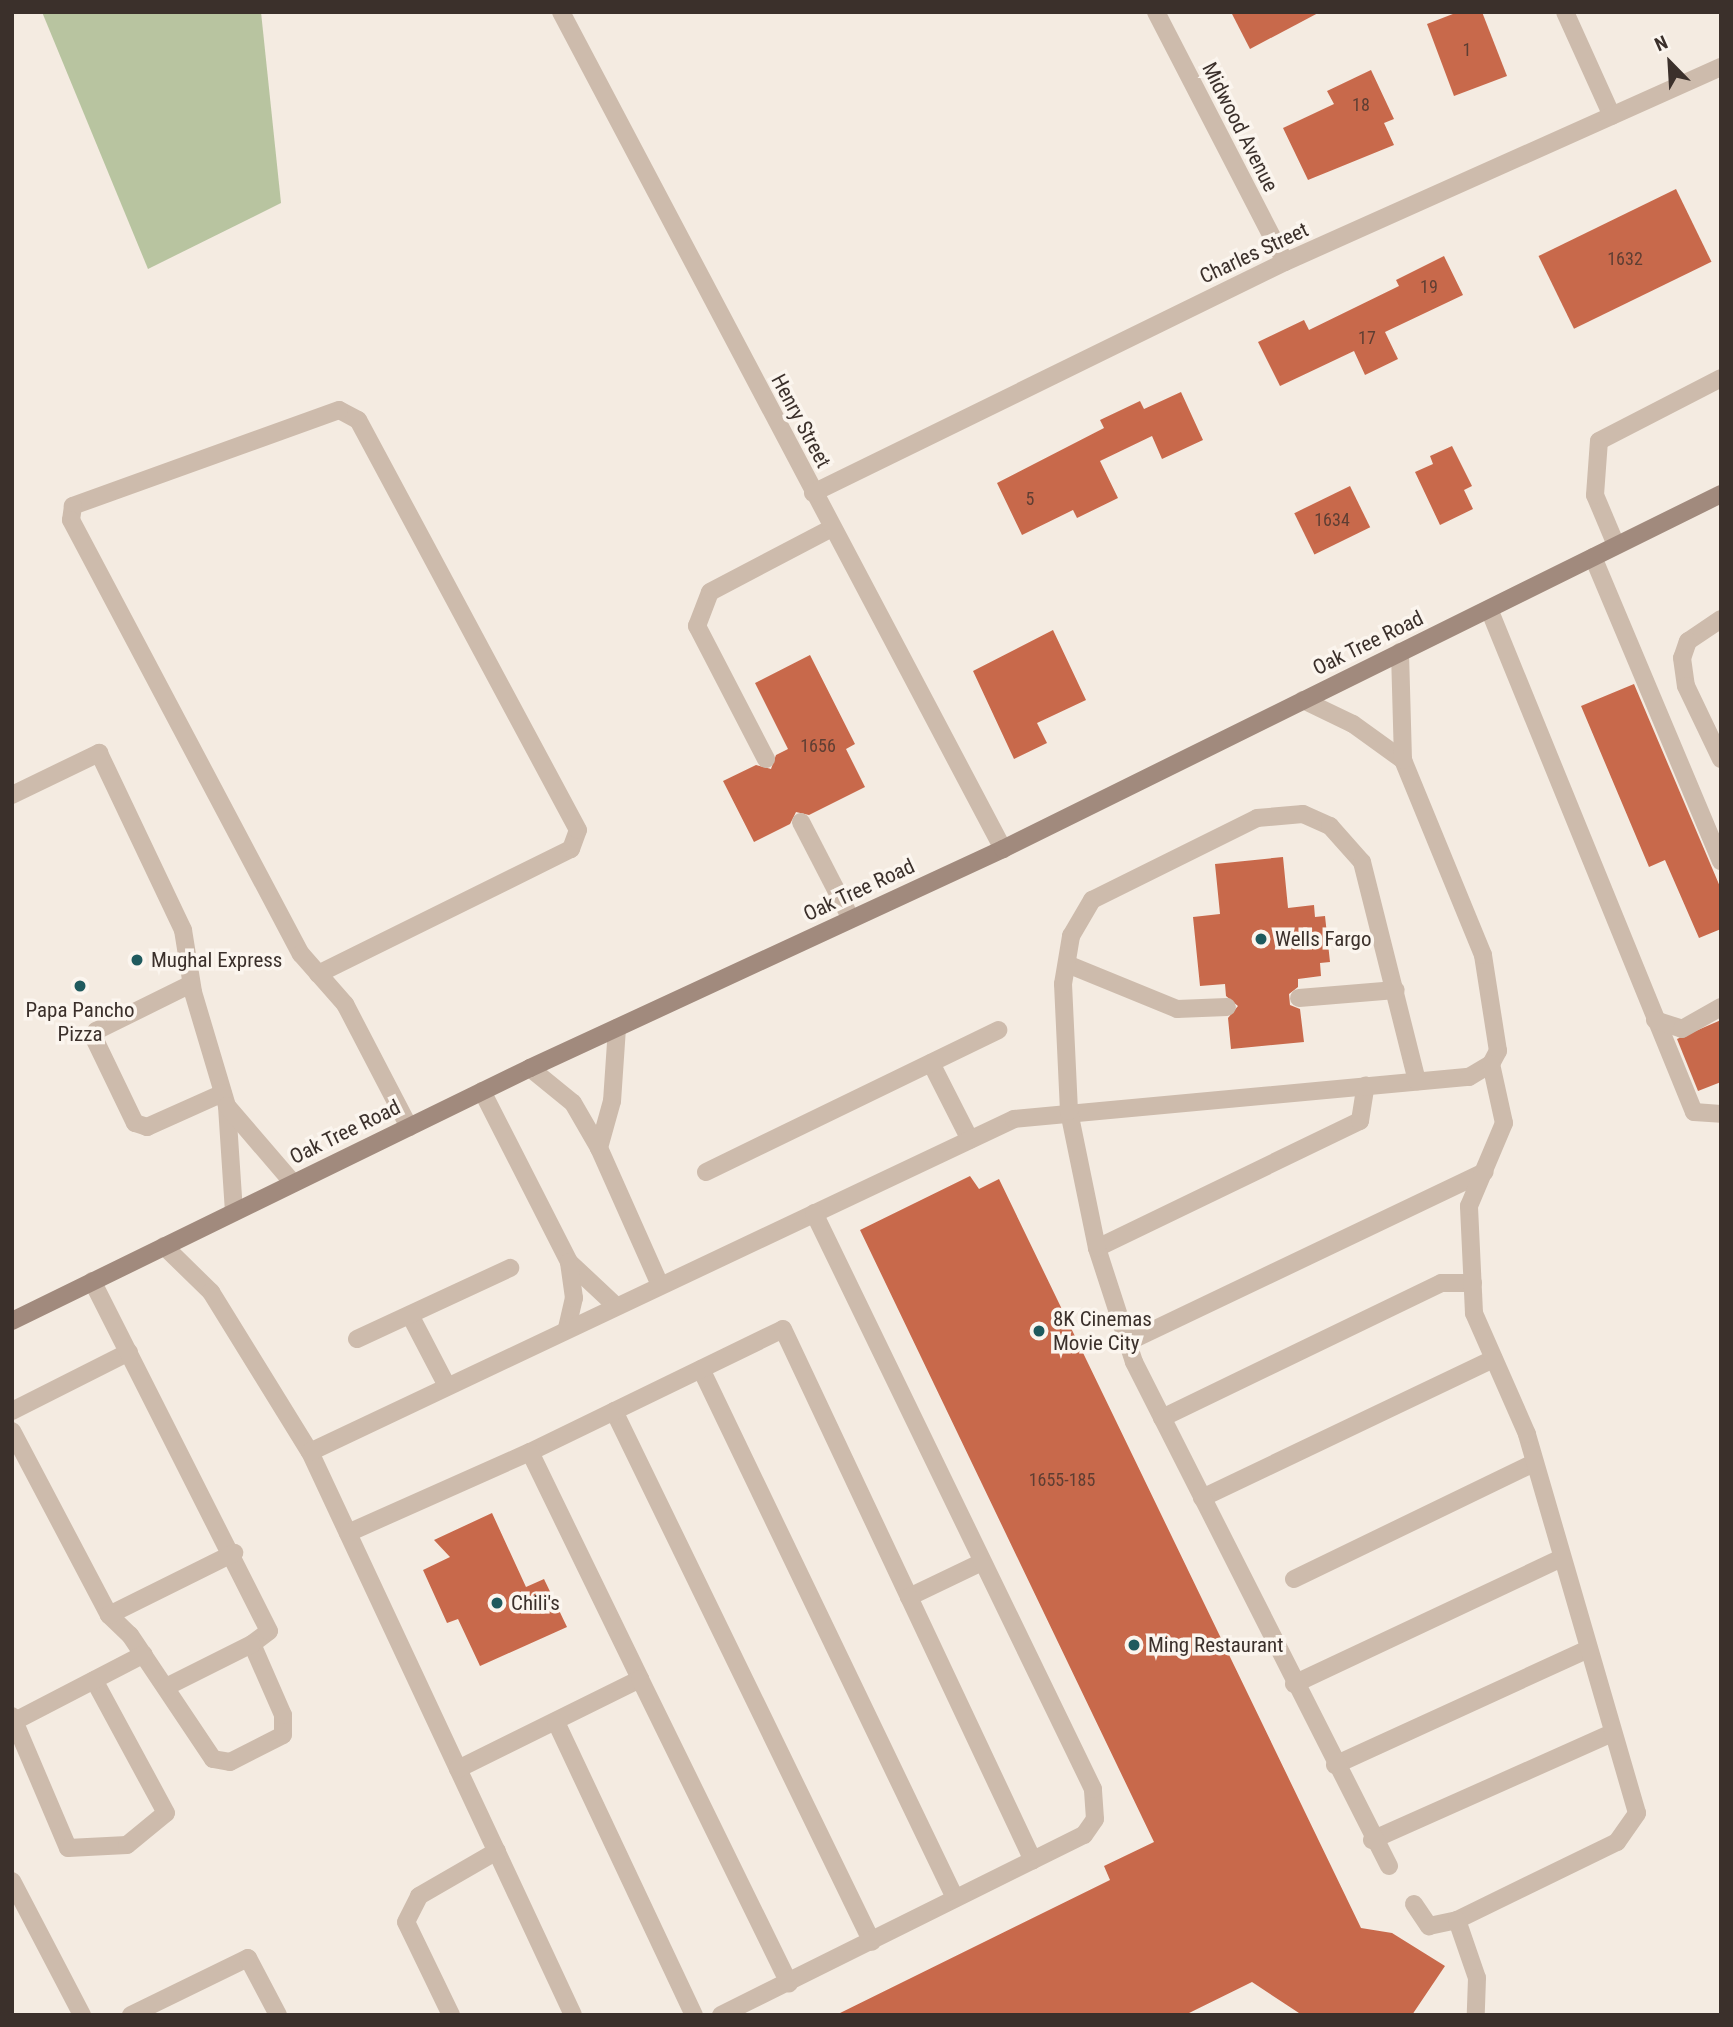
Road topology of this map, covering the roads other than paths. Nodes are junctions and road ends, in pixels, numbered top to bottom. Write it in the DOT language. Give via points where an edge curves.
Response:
graph roads {
  1 [pos="561,12"];
  2 [pos="1156,12"];
  3 [pos="1565,12"];
  4 [pos="1721,67"];
  5 [pos="1612,116"];
  6 [pos="1285,262"];
  7 [pos="1721,378"];
  8 [pos="813,493"];
  9 [pos="1721,494"];
  10 [pos="832,528"];
  11 [pos="1616,545"];
  12 [pos="1593,557"];
  13 [pos="1489,608"];
  14 [pos="1721,618"];
  15 [pos="1400,652"];
  16 [pos="1303,700"];
  17 [pos="766,759"];
  18 [pos="1721,759"];
  19 [pos="1403,760"];
  20 [pos="12,795"];
  21 [pos="801,822"];
  22 [pos="1003,849"];
  23 [pos="1721,861"];
  24 [pos="851,919"];
  25 [pos="1067,964"];
  26 [pos="318,974"];
  27 [pos="191,984"];
  28 [pos="1396,990"];
  29 [pos="1299,998"];
  30 [pos="1227,1007"];
  31 [pos="1721,1007"];
  32 [pos="1656,1020"];
  33 [pos="617,1028"];
  34 [pos="998,1030"];
  35 [pos="931,1063"];
  36 [pos="1491,1065"];
  37 [pos="530,1068"];
  38 [pos="1417,1081"];
  39 [pos="1366,1084"];
  40 [pos="482,1091"];
  41 [pos="225,1100"];
  42 [pos="1069,1111"];
  43 [pos="1721,1114"];
  44 [pos="409,1127"];
  45 [pos="970,1140"];
  46 [pos="599,1148"];
  47 [pos="706,1171"];
  48 [pos="1484,1172"];
  49 [pos="293,1183"];
  50 [pos="234,1212"];
  51 [pos="814,1213"];
  52 [pos="164,1246"];
  53 [pos="1097,1248"];
  54 [pos="569,1262"];
  55 [pos="510,1268"];
  56 [pos="92,1281"];
  57 [pos="1473,1283"];
  58 [pos="660,1285"];
  59 [pos="616,1306"];
  60 [pos="410,1315"];
  61 [pos="12,1321"];
  62 [pos="567,1328"];
  63 [pos="357,1339"];
  64 [pos="1128,1342"];
  65 [pos="129,1352"];
  66 [pos="1494,1359"];
  67 [pos="701,1369"];
  68 [pos="447,1386"];
  69 [pos="614,1410"];
  70 [pos="12,1411"];
  71 [pos="1162,1418"];
  72 [pos="12,1431"];
  73 [pos="310,1452"];
  74 [pos="530,1452"];
  75 [pos="1534,1463"];
  76 [pos="1202,1498"];
  77 [pos="348,1533"];
  78 [pos="234,1553"];
  79 [pos="1562,1558"];
  80 [pos="982,1562"];
  81 [pos="1294,1579"];
  82 [pos="909,1597"];
  83 [pos="109,1615"];
  84 [pos="252,1644"];
  85 [pos="1588,1649"];
  86 [pos="144,1654"];
  87 [pos="640,1679"];
  88 [pos="94,1680"];
  89 [pos="1294,1684"];
  90 [pos="166,1687"];
  91 [pos="14,1718"];
  92 [pos="556,1722"];
  93 [pos="1610,1734"];
  94 [pos="1335,1765"];
  95 [pos="458,1769"];
  96 [pos="1372,1840"];
  97 [pos="497,1851"];
  98 [pos="1033,1860"];
  99 [pos="1390,1867"];
  100 [pos="12,1881"];
  101 [pos="955,1898"];
  102 [pos="1414,1904"];
  103 [pos="1457,1920"];
  104 [pos="872,1942"];
  105 [pos="789,1983"];
  106 [pos="82,2015"];
  107 [pos="131,2015"];
  108 [pos="278,2015"];
  109 [pos="451,2015"];
  110 [pos="573,2015"];
  111 [pos="694,2015"];
  112 [pos="721,2015"];
  113 [pos="1476,2015"];
  1 -- 8 [label="street, Henry Street"];
  2 -- 6 [label="street, Midwood Avenue"];
  3 -- 5 [label="street"];
  4 -- 5 [label="street, Charles Street"];
  5 -- 6 [label="street, Charles Street"];
  6 -- 8 [label="street, Charles Street"];
  7 -- 11 [label="street" via="1599,441 1595,495"];
  8 -- 10 [label="street, Henry Street"];
  9 -- 11 [label="main road, Oak Tree Road"];
  10 -- 17 [label="street" via="710,592 697,626"];
  10 -- 22 [label="street, Henry Street"];
  11 -- 12 [label="main road, Oak Tree Road"];
  12 -- 13 [label="main road, Oak Tree Road"];
  12 -- 23 [label="street"];
  13 -- 15 [label="main road, Oak Tree Road"];
  13 -- 32 [label="street"];
  14 -- 18 [label="street" via="1688,641 1682,658 1686,685"];
  15 -- 16 [label="main road, Oak Tree Road"];
  15 -- 19 [label="street"];
  16 -- 19 [label="street" via="1353,724"];
  16 -- 22 [label="main road, Oak Tree Road"];
  19 -- 36 [label="street" via="1483,955 1498,1051"];
  20 -- 27 [label="street" via="99,752 183,930"];
  21 -- 24 [label="street"];
  22 -- 24 [label="main road, Oak Tree Road"];
  24 -- 33 [label="main road, Oak Tree Road"];
  25 -- 28 [label="street" via="1071,936 1091,900 1257,818 1303,814 1330,826 1362,862"];
  25 -- 30 [label="street" via="1177,1009"];
  25 -- 42 [label="street"];
  26 -- 26 [label="street" via="301,954 71,520 73,506 339,410 358,420 578,830 571,849"];
  26 -- 44 [label="street" via="345,1004"];
  27 -- 41 [label="street"];
  27 -- 41 [label="street" via="96,1031 95,1040 135,1123 147,1127"];
  28 -- 29 [label="street"];
  28 -- 38 [label="street"];
  31 -- 32 [label="street" via="1682,1029"];
  32 -- 43 [label="street" via="1694,1112"];
  33 -- 37 [label="main road, Oak Tree Road"];
  33 -- 46 [label="street" via="612,1101"];
  34 -- 35 [label="street"];
  35 -- 45 [label="street"];
  35 -- 47 [label="street"];
  36 -- 38 [label="street" via="1469,1077"];
  36 -- 48 [label="street" via="1504,1123"];
  37 -- 40 [label="main road, Oak Tree Road"];
  37 -- 46 [label="street" via="573,1103"];
  38 -- 39 [label="street"];
  39 -- 42 [label="street"];
  39 -- 53 [label="street" via="1360,1121"];
  40 -- 44 [label="main road, Oak Tree Road"];
  40 -- 54 [label="street"];
  41 -- 49 [label="street"];
  41 -- 50 [label="street"];
  42 -- 45 [label="street" via="1014,1119"];
  42 -- 53 [label="street"];
  44 -- 49 [label="main road, Oak Tree Road"];
  45 -- 51 [label="street"];
  46 -- 58 [label="street"];
  48 -- 57 [label="street" via="1469,1206"];
  48 -- 64 [label="street"];
  49 -- 50 [label="main road, Oak Tree Road"];
  50 -- 52 [label="main road, Oak Tree Road"];
  51 -- 58 [label="street"];
  51 -- 80 [label="street"];
  52 -- 56 [label="main road, Oak Tree Road"];
  52 -- 73 [label="street" via="211,1292"];
  53 -- 64 [label="street"];
  54 -- 59 [label="street"];
  54 -- 62 [label="street" via="574,1298"];
  55 -- 60 [label="street"];
  56 -- 61 [label="main road, Oak Tree Road"];
  56 -- 65 [label="street"];
  57 -- 66 [label="street" via="1474,1313"];
  57 -- 71 [label="street" via="1441,1283"];
  58 -- 59 [label="street"];
  59 -- 62 [label="street"];
  60 -- 63 [label="street"];
  60 -- 68 [label="street"];
  62 -- 68 [label="street"];
  64 -- 71 [label="street"];
  65 -- 70 [label="street"];
  65 -- 78 [label="street"];
  66 -- 75 [label="street"];
  66 -- 76 [label="street"];
  67 -- 69 [label="street"];
  67 -- 82 [label="street" via="783,1329"];
  67 -- 101 [label="street"];
  68 -- 73 [label="street"];
  69 -- 74 [label="street"];
  69 -- 104 [label="street"];
  71 -- 76 [label="street"];
  72 -- 83 [label="street"];
  73 -- 77 [label="street"];
  74 -- 77 [label="street"];
  74 -- 87 [label="street"];
  75 -- 79 [label="street"];
  75 -- 81 [label="street"];
  76 -- 89 [label="street"];
  77 -- 95 [label="street"];
  78 -- 83 [label="street"];
  78 -- 84 [label="street" via="269,1631"];
  79 -- 85 [label="street"];
  79 -- 89 [label="street"];
  80 -- 82 [label="street"];
  80 -- 98 [label="street" via="1093,1789 1095,1819 1084,1835"];
  82 -- 98 [label="street"];
  83 -- 86 [label="street"];
  84 -- 90 [label="street"];
  84 -- 90 [label="street" via="283,1715 283,1735 230,1762 213,1759"];
  85 -- 93 [label="street"];
  85 -- 94 [label="street"];
  86 -- 88 [label="street"];
  86 -- 90 [label="street"];
  87 -- 92 [label="street"];
  87 -- 105 [label="street"];
  88 -- 91 [label="street"];
  88 -- 91 [label="street" via="166,1813 127,1844 68,1849"];
  89 -- 94 [label="street"];
  92 -- 95 [label="street"];
  92 -- 111 [label="street"];
  93 -- 96 [label="street"];
  93 -- 103 [label="street" via="1637,1813 1617,1842"];
  94 -- 96 [label="street"];
  95 -- 97 [label="street"];
  96 -- 99 [label="street"];
  97 -- 109 [label="street" via="419,1896 406,1922"];
  97 -- 110 [label="street"];
  98 -- 101 [label="street"];
  100 -- 106 [label="street"];
  101 -- 104 [label="street"];
  102 -- 103 [label="street" via="1429,1926"];
  103 -- 113 [label="street" via="1477,1978"];
  104 -- 105 [label="street"];
  105 -- 112 [label="street"];
  107 -- 108 [label="street" via="248,1958"];
}
